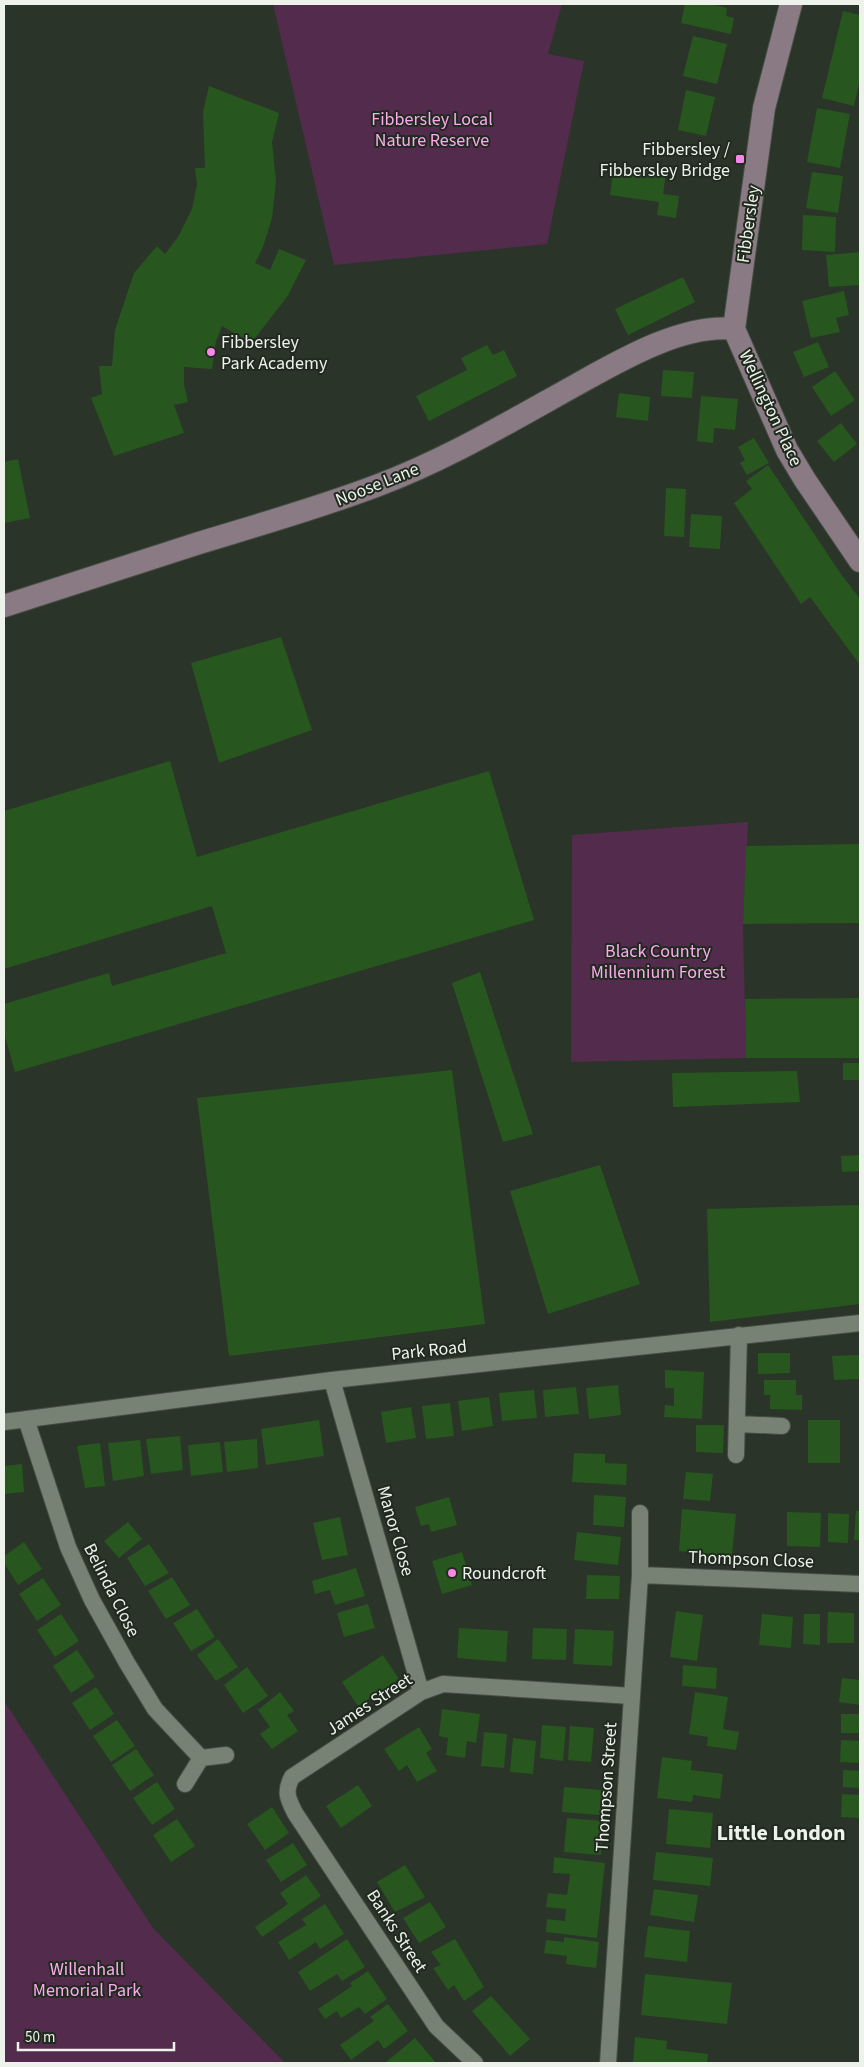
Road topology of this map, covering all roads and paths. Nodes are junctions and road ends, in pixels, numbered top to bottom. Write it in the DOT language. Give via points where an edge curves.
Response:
graph roads {
  1 [pos="791,4"];
  2 [pos="734,329"];
  3 [pos="860,561"];
  4 [pos="4,606"];
  5 [pos="860,1323"];
  6 [pos="739,1335"];
  7 [pos="332,1380"];
  8 [pos="26,1419"];
  9 [pos="4,1422"];
  10 [pos="737,1424"];
  11 [pos="782,1426"];
  12 [pos="736,1455"];
  13 [pos="640,1513"];
  14 [pos="640,1575"];
  15 [pos="860,1584"];
  16 [pos="421,1692"];
  17 [pos="632,1696"];
  18 [pos="226,1755"];
  19 [pos="201,1758"];
  20 [pos="185,1784"];
  21 [pos="295,1813"];
  22 [pos="474,2063"];
  23 [pos="608,2063"];
  1 -- 2 [label="street, Fibbersley" via="764,108"];
  2 -- 3 [label="street, Wellington Place" via="787,450"];
  2 -- 4 [label="street, Noose Lane" via="705,329 658,344 444,456 377,486"];
  5 -- 6 [label="street, Park Road"];
  6 -- 7 [label="street, Park Road"];
  6 -- 10 [label="street"];
  7 -- 8 [label="street, Park Road"];
  7 -- 16 [label="street, Manor Close"];
  8 -- 9 [label="street, Park Road"];
  8 -- 19 [label="street, Belinda Close" via="68,1547 92,1600 155,1708"];
  10 -- 11 [label="street"];
  10 -- 12 [label="street"];
  13 -- 14 [label="street, Thompson Street"];
  14 -- 15 [label="street, Thompson Close"];
  14 -- 17 [label="street, Thompson Street"];
  16 -- 17 [label="street, James Street" via="443,1684"];
  16 -- 21 [label="street, James Street" via="292,1777 286,1795"];
  17 -- 23 [label="street, Thompson Street"];
  18 -- 19 [label="street"];
  19 -- 20 [label="street"];
  21 -- 22 [label="street, Banks Street" via="436,2026"];
}
